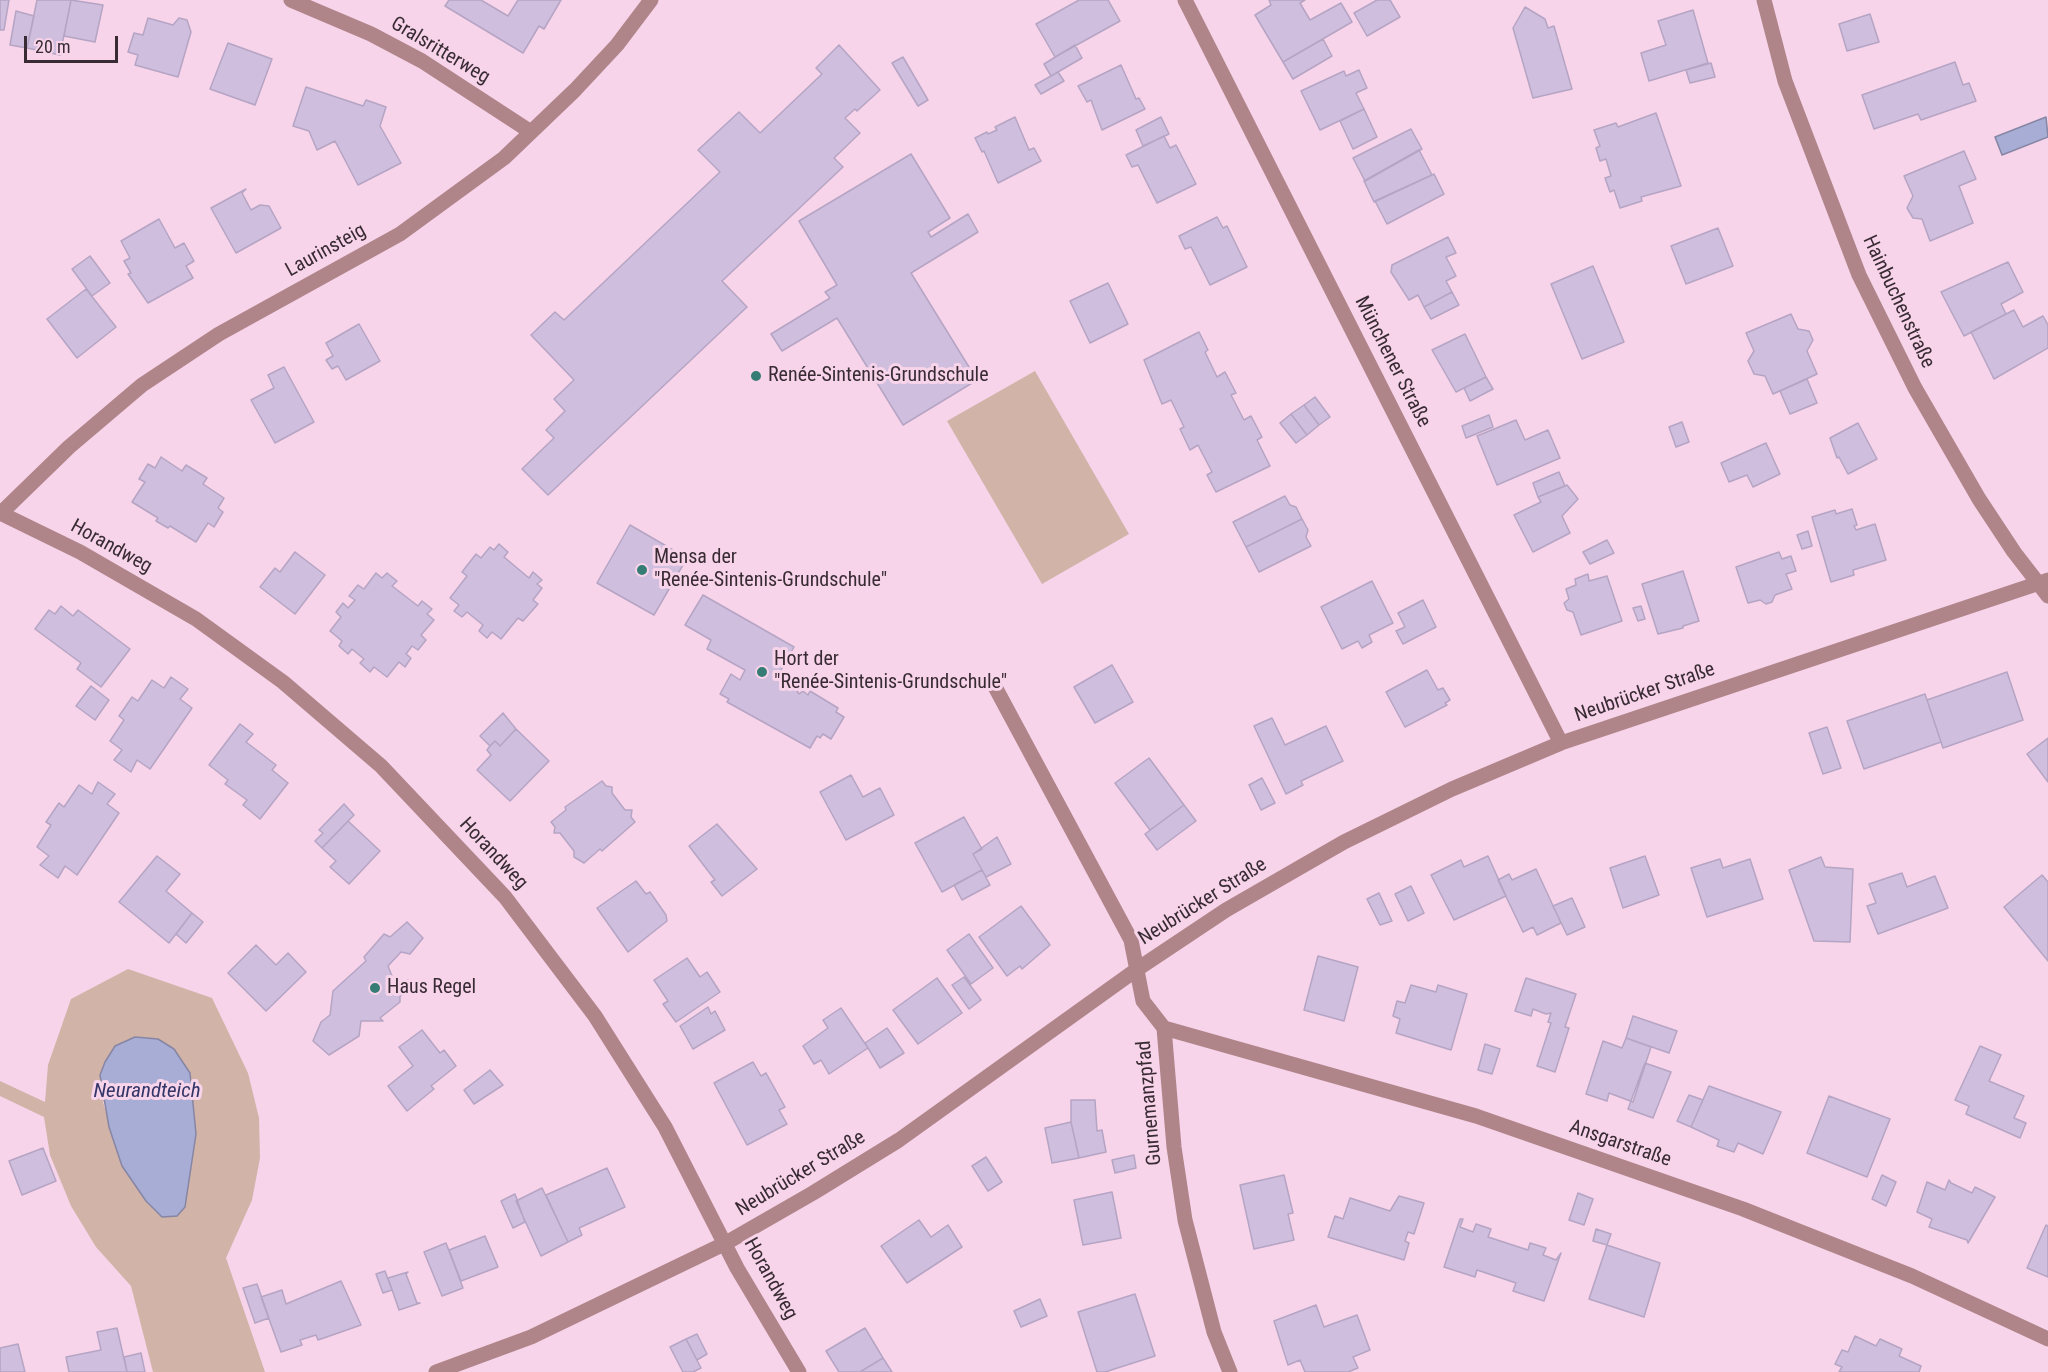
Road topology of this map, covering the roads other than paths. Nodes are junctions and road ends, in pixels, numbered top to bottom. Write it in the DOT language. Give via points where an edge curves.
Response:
graph roads {
  1 [pos="291,0"];
  2 [pos="651,0"];
  3 [pos="1185,0"];
  4 [pos="1764,0"];
  5 [pos="531,132"];
  6 [pos="0,513"];
  7 [pos="2043,581"];
  8 [pos="2048,596"];
  9 [pos="994,685"];
  10 [pos="1561,743"];
  11 [pos="1136,970"];
  12 [pos="1164,1028"];
  13 [pos="726,1243"];
  14 [pos="2048,1339"];
  15 [pos="436,1372"];
  16 [pos="799,1372"];
  17 [pos="1230,1372"];
  1 -- 5 [label="street, Gralsritterweg" via="422,61"];
  2 -- 5 [label="street, Laurinsteig" via="616,45"];
  3 -- 10 [label="street, Münchener Straße"];
  4 -- 7 [label="street, Hainbuchenstraße" via="1785,81 1859,275 1915,388 1979,499"];
  5 -- 6 [label="street, Laurinsteig" via="467,187 400,234 219,334 142,385"];
  6 -- 13 [label="street, Horandweg" via="80,552 196,619 283,682 381,766 505,897 595,1016 665,1127"];
  7 -- 8 [label="street, Hainbuchenstraße"];
  7 -- 10 [label="street, Neubrücker Straße"];
  9 -- 11 [label="street, Gurnemanzpfad" via="1131,940"];
  10 -- 11 [label="street, Neubrücker Straße" via="1452,789 1344,842 1226,910"];
  11 -- 12 [label="street, Gurnemanzpfad" via="1143,1001"];
  11 -- 13 [label="street, Neubrücker Straße" via="899,1140"];
  12 -- 14 [label="street, Ansgarstraße" via="1476,1116 1676,1186 1912,1276"];
  12 -- 17 [label="street, Gurnemanzpfad" via="1185,1220 1208,1310"];
  13 -- 15 [label="street, Neubrücker Straße" via="531,1337"];
  13 -- 16 [label="street, Horandweg"];
}
